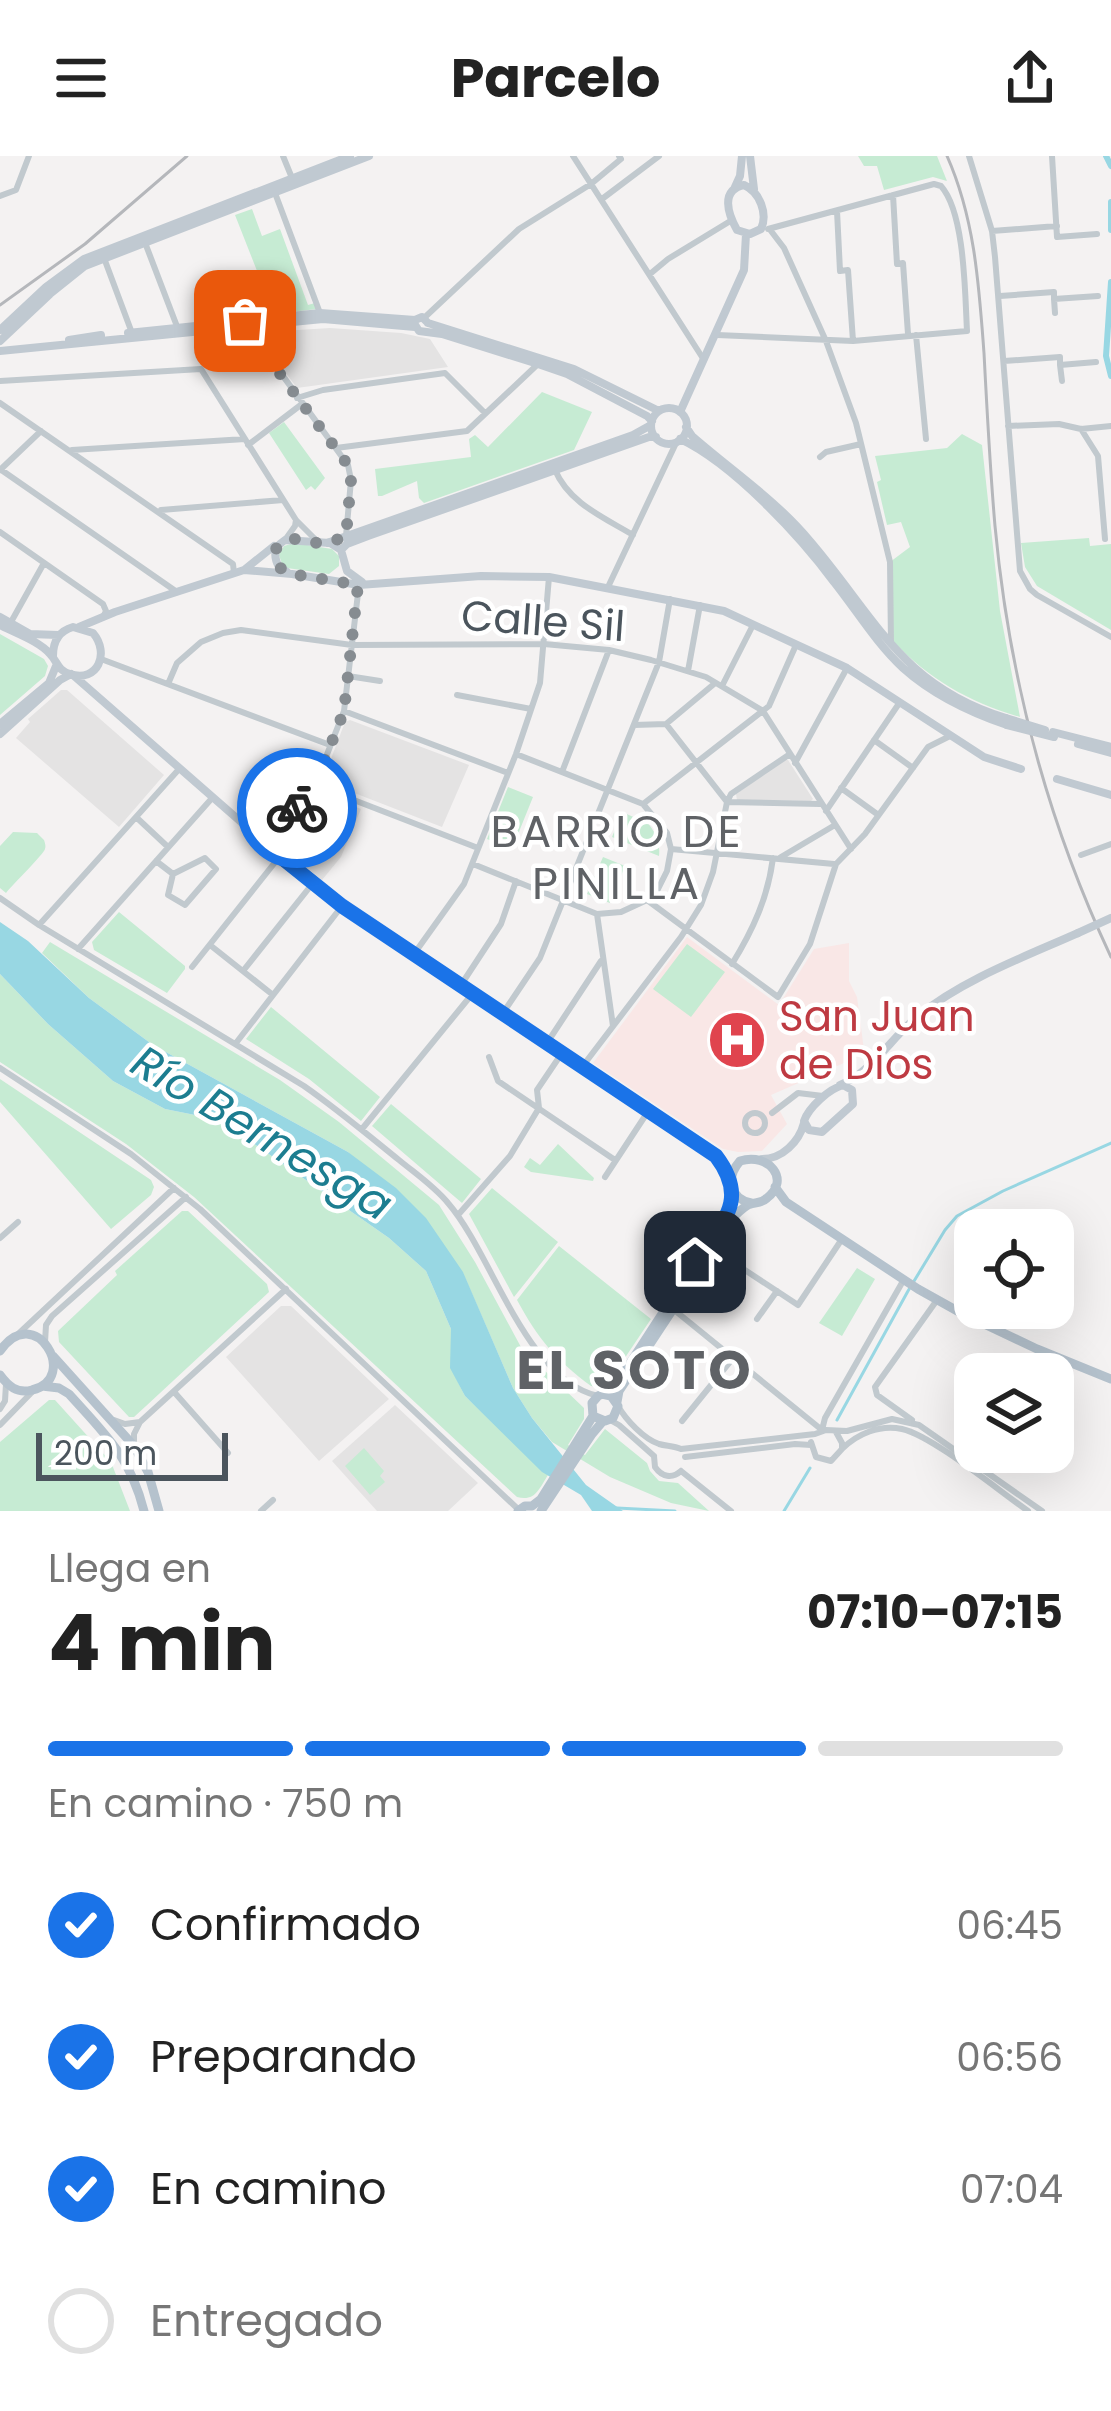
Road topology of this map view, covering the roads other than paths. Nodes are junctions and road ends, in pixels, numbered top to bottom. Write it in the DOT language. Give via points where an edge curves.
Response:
graph roads {
  1 [pos="29,156"];
  2 [pos="283,156"];
  3 [pos="350,156"];
  4 [pos="369,156"];
  5 [pos="573,156"];
  6 [pos="619,156"];
  7 [pos="659,156"];
  8 [pos="746,156"];
  9 [pos="969,156"];
  10 [pos="1052,156"];
  11 [pos="292,178"];
  12 [pos="591,184"];
  13 [pos="735,187"];
  14 [pos="273,189"];
  15 [pos="754,190"];
  16 [pos="892,195"];
  17 [pos="0,196"];
  18 [pos="602,199"];
  19 [pos="837,211"];
  20 [pos="732,220"];
  21 [pos="1057,226"];
  22 [pos="765,227"];
  23 [pos="992,231"];
  24 [pos="746,234"];
  25 [pos="1097,234"];
  26 [pos="144,240"];
  27 [pos="104,258"];
  28 [pos="650,274"];
  29 [pos="48,291"];
  30 [pos="1000,296"];
  31 [pos="1098,296"];
  32 [pos="1054,299"];
  33 [pos="320,313"];
  34 [pos="1055,313"];
  35 [pos="245,324"];
  36 [pos="421,324"];
  37 [pos="179,331"];
  38 [pos="133,335"];
  39 [pos="717,335"];
  40 [pos="912,336"];
  41 [pos="2,340"];
  42 [pos="853,340"];
  43 [pos="826,341"];
  44 [pos="28,347"];
  45 [pos="705,361"];
  46 [pos="1004,361"];
  47 [pos="1096,362"];
  48 [pos="538,364"];
  49 [pos="1060,364"];
  50 [pos="0,381"];
  51 [pos="1062,381"];
  52 [pos="300,401"];
  53 [pos="0,403"];
  54 [pos="658,411"];
  55 [pos="680,412"];
  56 [pos="485,414"];
  57 [pos="651,423"];
  58 [pos="1008,426"];
  59 [pos="1111,426"];
  60 [pos="686,427"];
  61 [pos="1081,429"];
  62 [pos="40,431"];
  63 [pos="656,437"];
  64 [pos="926,439"];
  65 [pos="679,440"];
  66 [pos="246,442"];
  67 [pos="861,444"];
  68 [pos="356,445"];
  69 [pos="336,448"];
  70 [pos="69,450"];
  71 [pos="820,457"];
  72 [pos="0,469"];
  73 [pos="555,470"];
  74 [pos="350,471"];
  75 [pos="283,500"];
  76 [pos="158,510"];
  77 [pos="296,520"];
  78 [pos="0,532"];
  79 [pos="632,535"];
  80 [pos="346,536"];
  81 [pos="1105,539"];
  82 [pos="283,541"];
  83 [pos="323,543"];
  84 [pos="341,550"];
  85 [pos="44,562"];
  86 [pos="344,564"];
  87 [pos="239,571"];
  88 [pos="292,574"];
  89 [pos="548,578"];
  90 [pos="325,579"];
  91 [pos="363,584"];
  92 [pos="608,587"];
  93 [pos="177,592"];
  94 [pos="670,599"];
  95 [pos="700,605"];
  96 [pos="115,613"];
  97 [pos="102,618"];
  98 [pos="4,621"];
  99 [pos="753,625"];
  100 [pos="79,627"];
  101 [pos="59,635"];
  102 [pos="1111,637"];
  103 [pos="98,638"];
  104 [pos="544,644"];
  105 [pos="352,645"];
  106 [pos="796,645"];
  107 [pos="890,646"];
  108 [pos="609,650"];
  109 [pos="101,659"];
  110 [pos="54,660"];
  111 [pos="658,662"];
  112 [pos="847,668"];
  113 [pos="688,671"];
  114 [pos="91,672"];
  115 [pos="72,675"];
  116 [pos="348,676"];
  117 [pos="380,681"];
  118 [pos="168,684"];
  119 [pos="718,685"];
  120 [pos="95,693"];
  121 [pos="457,695"];
  122 [pos="900,702"];
  123 [pos="531,709"];
  124 [pos="344,711"];
  125 [pos="763,711"];
  126 [pos="1006,722"];
  127 [pos="0,724"];
  128 [pos="666,724"];
  129 [pos="634,725"];
  130 [pos="0,734"];
  131 [pos="950,736"];
  132 [pos="874,740"];
  133 [pos="330,745"];
  134 [pos="1111,750"];
  135 [pos="516,754"];
  136 [pos="790,754"];
  137 [pos="697,763"];
  138 [pos="795,763"];
  139 [pos="180,768"];
  140 [pos="913,768"];
  141 [pos="1021,770"];
  142 [pos="562,772"];
  143 [pos="508,773"];
  144 [pos="1057,779"];
  145 [pos="315,785"];
  146 [pos="841,788"];
  147 [pos="608,790"];
  148 [pos="1111,795"];
  149 [pos="213,797"];
  150 [pos="728,802"];
  151 [pos="644,805"];
  152 [pos="824,807"];
  153 [pos="878,815"];
  154 [pos="136,818"];
  155 [pos="835,825"];
  156 [pos="1111,844"];
  157 [pos="266,845"];
  158 [pos="168,847"];
  159 [pos="478,848"];
  160 [pos="670,849"];
  161 [pos="851,849"];
  162 [pos="716,853"];
  163 [pos="1081,855"];
  164 [pos="280,856"];
  165 [pos="776,858"];
  166 [pos="156,860"];
  167 [pos="473,864"];
  168 [pos="836,864"];
  169 [pos="172,874"];
  170 [pos="517,881"];
  171 [pos="313,883"];
  172 [pos="0,898"];
  173 [pos="563,900"];
  174 [pos="647,900"];
  175 [pos="342,906"];
  176 [pos="597,914"];
  177 [pos="1111,919"];
  178 [pos="39,925"];
  179 [pos="686,929"];
  180 [pos="210,945"];
  181 [pos="78,949"];
  182 [pos="416,956"];
  183 [pos="603,958"];
  184 [pos="732,964"];
  185 [pos="192,967"];
  186 [pos="243,971"];
  187 [pos="461,985"];
  188 [pos="274,992"];
  189 [pos="473,994"];
  190 [pos="502,1013"];
  191 [pos="613,1026"];
  192 [pos="236,1042"];
  193 [pos="547,1043"];
  194 [pos="562,1053"];
  195 [pos="489,1057"];
  196 [pos="582,1067"];
  197 [pos="0,1068"];
  198 [pos="859,1075"];
  199 [pos="840,1085"];
  200 [pos="806,1093"];
  201 [pos="854,1094"];
  202 [pos="826,1095"];
  203 [pos="539,1108"];
  204 [pos="812,1108"];
  205 [pos="649,1110"];
  206 [pos="767,1117"];
  207 [pos="804,1121"];
  208 [pos="362,1129"];
  209 [pos="816,1133"];
  210 [pos="798,1138"];
  211 [pos="716,1156"];
  212 [pos="779,1156"];
  213 [pos="615,1160"];
  214 [pos="762,1160"];
  215 [pos="740,1161"];
  216 [pos="730,1176"];
  217 [pos="605,1177"];
  218 [pos="776,1181"];
  219 [pos="174,1188"];
  220 [pos="186,1197"];
  221 [pos="732,1198"];
  222 [pos="756,1202"];
  223 [pos="786,1202"];
  224 [pos="458,1215"];
  225 [pos="18,1222"];
  226 [pos="0,1238"];
  227 [pos="842,1239"];
  228 [pos="713,1249"];
  229 [pos="695,1267"];
  230 [pos="910,1283"];
  231 [pos="286,1289"];
  232 [pos="777,1291"];
  233 [pos="938,1300"];
  234 [pos="673,1310"];
  235 [pos="757,1319"];
  236 [pos="6,1342"];
  237 [pos="45,1342"];
  238 [pos="53,1356"];
  239 [pos="733,1358"];
  240 [pos="1111,1378"];
  241 [pos="3,1379"];
  242 [pos="39,1388"];
  243 [pos="580,1389"];
  244 [pos="174,1392"];
  245 [pos="600,1395"];
  246 [pos="617,1404"];
  247 [pos="892,1406"];
  248 [pos="0,1409"];
  249 [pos="599,1416"];
  250 [pos="112,1419"];
  251 [pos="892,1419"];
  252 [pos="682,1421"];
  253 [pos="140,1422"];
  254 [pos="0,1425"];
  255 [pos="920,1425"];
  256 [pos="818,1432"];
  257 [pos="836,1432"];
  258 [pos="665,1445"];
  259 [pos="811,1445"];
  260 [pos="134,1446"];
  261 [pos="842,1449"];
  262 [pos="228,1453"];
  263 [pos="683,1453"];
  264 [pos="654,1456"];
  265 [pos="681,1471"];
  266 [pos="273,1500"];
  267 [pos="519,1510"];
  268 [pos="538,1510"];
  269 [pos="144,1511"];
  270 [pos="159,1511"];
  271 [pos="261,1511"];
  272 [pos="731,1511"];
  273 [pos="1028,1511"];
  274 [pos="1042,1511"];
  1 -- 17 [label="street" via="16,190"];
  2 -- 11 [label="street"];
  3 -- 11 [label="main road"];
  4 -- 14 [label="main road"];
  5 -- 12 [label="street"];
  6 -- 12 [label="street"];
  7 -- 18 [label="street"];
  8 -- 13 [label="main road"];
  8 -- 15 [label="main road"];
  9 -- 23 [label="street"];
  10 -- 21 [label="street"];
  11 -- 14 [label="main road"];
  12 -- 18 [label="street"];
  12 -- 36 [label="street" via="519,229"];
  13 -- 15 [label="main road"];
  13 -- 20 [label="main road"];
  14 -- 26 [label="main road"];
  14 -- 33 [label="street"];
  15 -- 22 [label="main road"];
  16 -- 19 [label="street"];
  16 -- 40 [label="street"];
  16 -- 40 [label="street" via="940,186 963,261 968,331"];
  18 -- 28 [label="street"];
  19 -- 22 [label="street"];
  19 -- 42 [label="street"];
  20 -- 24 [label="main road"];
  20 -- 28 [label="street"];
  21 -- 23 [label="street"];
  21 -- 25 [label="street" via="1058,237"];
  22 -- 24 [label="main road"];
  22 -- 43 [label="street" via="784,248"];
  23 -- 30 [label="street"];
  24 -- 39 [label="main road" via="744,270"];
  26 -- 27 [label="main road"];
  26 -- 29 [label="main road" via="84,259"];
  26 -- 37 [label="street"];
  27 -- 29 [label="main road"];
  27 -- 38 [label="street"];
  28 -- 45 [label="street"];
  29 -- 41 [label="main road"];
  30 -- 32 [label="street" via="1054,292"];
  30 -- 46 [label="street"];
  31 -- 32 [label="street"];
  32 -- 34 [label="street"];
  33 -- 35 [label="main road"];
  33 -- 36 [label="main road"];
  35 -- 36 [label="main road"];
  35 -- 37 [label="main road"];
  35 -- 52 [label="street"];
  36 -- 48 [label="main road"];
  36 -- 54 [label="main road" via="574,369"];
  37 -- 38 [label="main road"];
  38 -- 44 [label="main road"];
  39 -- 43 [label="street"];
  39 -- 45 [label="main road"];
  40 -- 42 [label="street"];
  40 -- 64 [label="street"];
  41 -- 44 [label="main road"];
  41 -- 44 [label="main road"];
  42 -- 43 [label="street"];
  43 -- 67 [label="street"];
  45 -- 55 [label="main road"];
  46 -- 49 [label="street" via="1060,357"];
  46 -- 58 [label="street"];
  47 -- 49 [label="street"];
  48 -- 56 [label="street"];
  48 -- 57 [label="main road"];
  49 -- 51 [label="street"];
  50 -- 66 [label="street" via="201,370"];
  52 -- 56 [label="street" via="323,390 445,374"];
  52 -- 66 [label="street"];
  52 -- 69 [label="street"];
  53 -- 62 [label="street"];
  54 -- 55 [label="main road"];
  54 -- 57 [label="main road"];
  55 -- 60 [label="main road"];
  56 -- 68 [label="street" via="467,431"];
  57 -- 63 [label="main road"];
  57 -- 80 [label="main road"];
  58 -- 61 [label="street"];
  58 -- 102 [label="street" via="1024,580"];
  59 -- 61 [label="street"];
  60 -- 65 [label="main road"];
  60 -- 107 [label="main road" via="808,538"];
  61 -- 81 [label="street" via="1098,456"];
  62 -- 70 [label="street"];
  62 -- 72 [label="street"];
  63 -- 65 [label="main road"];
  63 -- 73 [label="main road"];
  65 -- 79 [label="street"];
  65 -- 126 [label="main road" via="776,514 904,670 961,707"];
  66 -- 70 [label="street"];
  66 -- 75 [label="street"];
  67 -- 71 [label="street"];
  67 -- 107 [label="street" via="890,562"];
  68 -- 69 [label="street"];
  68 -- 74 [label="street"];
  69 -- 74 [label="street"];
  70 -- 76 [label="street"];
  72 -- 93 [label="street"];
  73 -- 79 [label="street" via="570,495"];
  73 -- 84 [label="main road"];
  74 -- 80 [label="street"];
  75 -- 76 [label="street"];
  75 -- 77 [label="street"];
  76 -- 87 [label="street"];
  77 -- 82 [label="street"];
  77 -- 83 [label="street"];
  78 -- 85 [label="street"];
  79 -- 92 [label="street"];
  80 -- 83 [label="main road"];
  82 -- 83 [label="main road"];
  82 -- 87 [label="main road"];
  82 -- 88 [label="main road" via="277,563"];
  83 -- 84 [label="main road"];
  84 -- 86 [label="main road"];
  85 -- 97 [label="street" via="103,604"];
  85 -- 98 [label="street"];
  86 -- 90 [label="main road"];
  86 -- 91 [label="main road"];
  87 -- 88 [label="main road"];
  87 -- 93 [label="main road"];
  88 -- 90 [label="main road"];
  89 -- 91 [label="main road"];
  89 -- 92 [label="main road"];
  89 -- 104 [label="street"];
  90 -- 91 [label="main road"];
  91 -- 105 [label="street"];
  92 -- 94 [label="main road"];
  93 -- 96 [label="main road"];
  94 -- 95 [label="main road"];
  94 -- 111 [label="street"];
  95 -- 99 [label="main road"];
  95 -- 113 [label="street"];
  96 -- 97 [label="main road"];
  96 -- 103 [label="main road"];
  97 -- 100 [label="main road"];
  98 -- 101 [label="main road" via="30,634"];
  98 -- 110 [label="main road"];
  99 -- 106 [label="main road"];
  99 -- 119 [label="street"];
  100 -- 101 [label="main road"];
  100 -- 103 [label="main road"];
  101 -- 110 [label="main road"];
  103 -- 109 [label="main road"];
  104 -- 105 [label="street, Calle Sil"];
  104 -- 108 [label="street, Calle Sil"];
  104 -- 123 [label="street"];
  105 -- 116 [label="street"];
  105 -- 118 [label="street, Calle Sil" via="223,633 187,653"];
  106 -- 112 [label="main road"];
  106 -- 125 [label="street"];
  107 -- 126 [label="main road" via="928,682"];
  108 -- 111 [label="street, Calle Sil"];
  108 -- 142 [label="street"];
  109 -- 114 [label="main road"];
  109 -- 118 [label="street"];
  110 -- 115 [label="main road"];
  110 -- 127 [label="main road" via="49,683"];
  111 -- 113 [label="street, Calle Sil"];
  111 -- 129 [label="street"];
  112 -- 122 [label="main road"];
  112 -- 138 [label="street"];
  113 -- 119 [label="street, Calle Sil"];
  114 -- 115 [label="main road"];
  114 -- 120 [label="main road"];
  115 -- 120 [label="main road"];
  115 -- 130 [label="main road"];
  116 -- 117 [label="street"];
  116 -- 124 [label="street"];
  118 -- 133 [label="street"];
  119 -- 125 [label="street, Calle Sil"];
  119 -- 128 [label="street"];
  120 -- 139 [label="main road"];
  121 -- 123 [label="street"];
  122 -- 131 [label="main road"];
  122 -- 132 [label="street"];
  123 -- 135 [label="street"];
  124 -- 133 [label="street"];
  124 -- 143 [label="street"];
  125 -- 136 [label="street, Calle Sil"];
  125 -- 137 [label="street"];
  126 -- 134 [label="main road, bridge"];
  128 -- 129 [label="street"];
  128 -- 137 [label="street"];
  129 -- 147 [label="street"];
  131 -- 140 [label="street" via="928,747"];
  131 -- 141 [label="main road"];
  132 -- 140 [label="street"];
  132 -- 146 [label="street"];
  133 -- 145 [label="street"];
  135 -- 142 [label="street"];
  135 -- 143 [label="street"];
  136 -- 138 [label="street, Calle Sil"];
  136 -- 150 [label="street"];
  137 -- 150 [label="street"];
  137 -- 151 [label="street"];
  138 -- 152 [label="street, Calle Sil"];
  139 -- 149 [label="main road"];
  139 -- 154 [label="street"];
  140 -- 153 [label="street"];
  142 -- 147 [label="street"];
  143 -- 159 [label="street"];
  144 -- 148 [label="main road"];
  145 -- 157 [label="street"];
  145 -- 159 [label="street"];
  146 -- 152 [label="street"];
  146 -- 153 [label="street"];
  147 -- 151 [label="street"];
  147 -- 173 [label="street"];
  149 -- 157 [label="main road"];
  149 -- 158 [label="street"];
  150 -- 152 [label="street"];
  150 -- 162 [label="street"];
  151 -- 160 [label="street" via="668,833"];
  152 -- 155 [label="street, Calle Sil"];
  153 -- 161 [label="street"];
  154 -- 158 [label="street"];
  154 -- 178 [label="street"];
  155 -- 161 [label="street, Calle Sil"];
  155 -- 165 [label="street"];
  156 -- 163 [label="street"];
  157 -- 164 [label="main road"];
  158 -- 166 [label="street"];
  159 -- 167 [label="street"];
  160 -- 162 [label="street"];
  160 -- 174 [label="street" via="667,871"];
  161 -- 168 [label="street"];
  162 -- 165 [label="street"];
  162 -- 179 [label="street" via="706,896"];
  164 -- 171 [label="main road"];
  164 -- 180 [label="street"];
  165 -- 168 [label="street"];
  165 -- 184 [label="street"];
  166 -- 169 [label="street"];
  166 -- 181 [label="street"];
  167 -- 170 [label="street"];
  167 -- 182 [label="street"];
  168 -- 184 [label="street" via="810,944 778,997"];
  169 -- 169 [label="street" via="168,896 184,905 215,869 205,858"];
  170 -- 173 [label="street"];
  170 -- 187 [label="street" via="501,924"];
  171 -- 175 [label="main road"];
  171 -- 186 [label="street"];
  172 -- 178 [label="street"];
  173 -- 176 [label="street"];
  173 -- 190 [label="street" via="540,958"];
  174 -- 176 [label="street"];
  174 -- 179 [label="street"];
  175 -- 182 [label="main road"];
  175 -- 188 [label="street"];
  176 -- 183 [label="street"];
  177 -- 198 [label="main road, bridge" via="945,997"];
  178 -- 181 [label="street"];
  179 -- 184 [label="street"];
  179 -- 191 [label="street"];
  180 -- 185 [label="street"];
  180 -- 186 [label="street"];
  181 -- 192 [label="street"];
  182 -- 187 [label="main road"];
  183 -- 191 [label="street"];
  183 -- 193 [label="street"];
  186 -- 188 [label="street"];
  187 -- 189 [label="main road"];
  188 -- 192 [label="street"];
  189 -- 190 [label="main road"];
  189 -- 208 [label="street"];
  190 -- 193 [label="main road"];
  191 -- 196 [label="street"];
  192 -- 208 [label="street"];
  193 -- 194 [label="main road"];
  194 -- 196 [label="main road"];
  194 -- 203 [label="street" via="537,1090"];
  195 -- 203 [label="street" via="498,1081"];
  196 -- 205 [label="main road"];
  197 -- 219 [label="street"];
  198 -- 199 [label="main road"];
  198 -- 201 [label="main road"];
  199 -- 201 [label="main road"];
  199 -- 202 [label="main road"];
  200 -- 202 [label="street"];
  200 -- 204 [label="street"];
  200 -- 206 [label="street"];
  201 -- 209 [label="main road" via="850,1107"];
  202 -- 204 [label="main road"];
  203 -- 213 [label="street"];
  203 -- 224 [label="street" via="511,1156"];
  204 -- 207 [label="main road"];
  205 -- 211 [label="main road"];
  205 -- 213 [label="street"];
  207 -- 209 [label="main road"];
  207 -- 210 [label="main road"];
  208 -- 224 [label="street"];
  209 -- 210 [label="main road"];
  210 -- 212 [label="main road"];
  211 -- 215 [label="main road"];
  211 -- 216 [label="main road"];
  212 -- 214 [label="main road"];
  212 -- 218 [label="main road"];
  213 -- 217 [label="street"];
  214 -- 215 [label="main road"];
  214 -- 218 [label="main road"];
  215 -- 216 [label="main road"];
  216 -- 221 [label="main road"];
  218 -- 222 [label="main road"];
  218 -- 223 [label="main road"];
  219 -- 220 [label="street"];
  219 -- 236 [label="street"];
  220 -- 231 [label="street"];
  220 -- 237 [label="street" via="52,1316"];
  221 -- 222 [label="main road"];
  221 -- 229 [label="main road"];
  222 -- 223 [label="main road"];
  222 -- 228 [label="main road" via="733,1218"];
  223 -- 227 [label="main road"];
  224 -- 243 [label="street" via="530,1341"];
  225 -- 226 [label="street"];
  227 -- 230 [label="main road"];
  227 -- 232 [label="street" via="798,1305"];
  228 -- 229 [label="main road"];
  228 -- 232 [label="street"];
  229 -- 234 [label="main road"];
  229 -- 245 [label="main road" via="614,1388"];
  230 -- 233 [label="main road"];
  230 -- 256 [label="street"];
  231 -- 244 [label="street"];
  231 -- 267 [label="street"];
  232 -- 235 [label="street"];
  233 -- 240 [label="main road"];
  233 -- 247 [label="street" via="875,1387"];
  234 -- 239 [label="street"];
  234 -- 246 [label="main road"];
  236 -- 237 [label="main road" via="31,1335"];
  237 -- 238 [label="main road"];
  238 -- 242 [label="main road" via="52,1374"];
  238 -- 250 [label="main road"];
  239 -- 252 [label="street"];
  239 -- 256 [label="street"];
  241 -- 242 [label="main road" via="21,1391"];
  241 -- 248 [label="street"];
  242 -- 254 [label="street"];
  242 -- 269 [label="main road" via="69,1394 114,1444"];
  243 -- 245 [label="street"];
  243 -- 249 [label="street"];
  244 -- 253 [label="street"];
  244 -- 262 [label="street"];
  245 -- 246 [label="main road"];
  245 -- 249 [label="main road"];
  246 -- 249 [label="main road" via="616,1414"];
  246 -- 258 [label="street"];
  247 -- 251 [label="street"];
  247 -- 255 [label="street"];
  249 -- 264 [label="street"];
  249 -- 268 [label="main road"];
  250 -- 253 [label="street"];
  250 -- 260 [label="main road"];
  251 -- 255 [label="street"];
  251 -- 257 [label="street"];
  253 -- 260 [label="street"];
  255 -- 274 [label="street"];
  256 -- 257 [label="street"];
  256 -- 259 [label="street"];
  256 -- 263 [label="street"];
  257 -- 261 [label="street"];
  258 -- 263 [label="street"];
  258 -- 264 [label="street"];
  259 -- 261 [label="street" via="826,1461"];
  259 -- 263 [label="street"];
  260 -- 270 [label="main road"];
  261 -- 273 [label="street" via="864,1433 901,1429"];
  263 -- 265 [label="street"];
  264 -- 265 [label="street" via="662,1475"];
  265 -- 272 [label="street"];
  266 -- 271 [label="street"];
  267 -- 268 [label="main road"];
}
